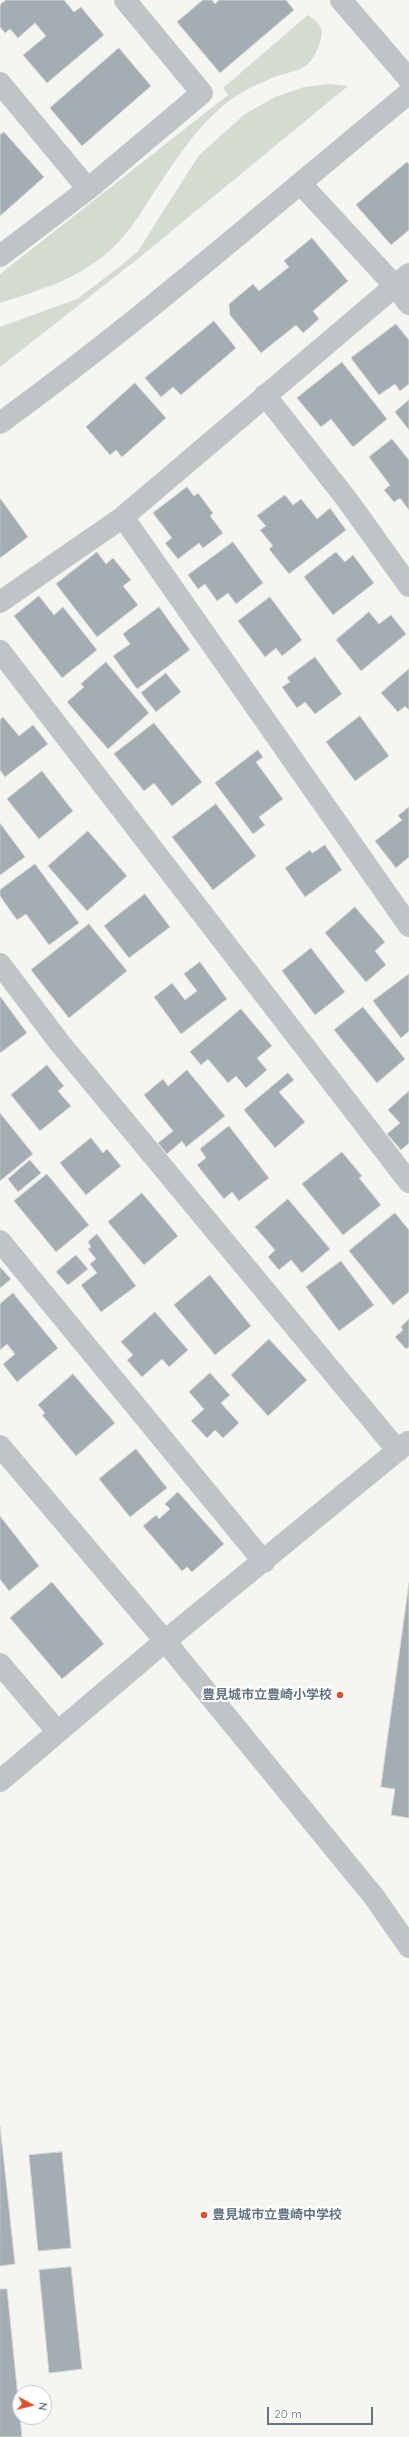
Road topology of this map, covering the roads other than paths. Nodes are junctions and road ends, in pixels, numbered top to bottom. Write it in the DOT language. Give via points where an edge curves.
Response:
graph roads {
  1 [pos="125,0"];
  2 [pos="340,0"];
  3 [pos="409,79"];
  4 [pos="0,83"];
  5 [pos="409,93"];
  6 [pos="301,184"];
  7 [pos="88,189"];
  8 [pos="0,256"];
  9 [pos="402,280"];
  10 [pos="409,304"];
  11 [pos="265,395"];
  12 [pos="0,423"];
  13 [pos="122,517"];
  14 [pos="409,586"];
  15 [pos="0,602"];
  16 [pos="0,650"];
  17 [pos="409,926"];
  18 [pos="0,964"];
  19 [pos="409,1182"];
  20 [pos="0,1241"];
  21 [pos="0,1446"];
  22 [pos="403,1446"];
  23 [pos="264,1562"];
  24 [pos="165,1641"];
  25 [pos="0,1664"];
  26 [pos="57,1731"];
  27 [pos="0,1781"];
  28 [pos="409,1947"];
  1 -- 7 [label="street" via="202,93"];
  2 -- 3 [label="street"];
  4 -- 7 [label="street"];
  5 -- 6 [label="street"];
  6 -- 9 [label="street"];
  6 -- 12 [label="street" via="59,380"];
  7 -- 8 [label="street"];
  9 -- 10 [label="street"];
  9 -- 11 [label="street"];
  11 -- 13 [label="street"];
  11 -- 14 [label="street" via="348,501"];
  13 -- 15 [label="street"];
  13 -- 17 [label="street"];
  16 -- 19 [label="street"];
  18 -- 22 [label="street" via="59,1042"];
  20 -- 23 [label="street"];
  21 -- 24 [label="street"];
  22 -- 23 [label="street"];
  23 -- 24 [label="street"];
  24 -- 26 [label="street"];
  24 -- 28 [label="street" via="376,1898"];
  25 -- 26 [label="street"];
  26 -- 27 [label="street"];
}
